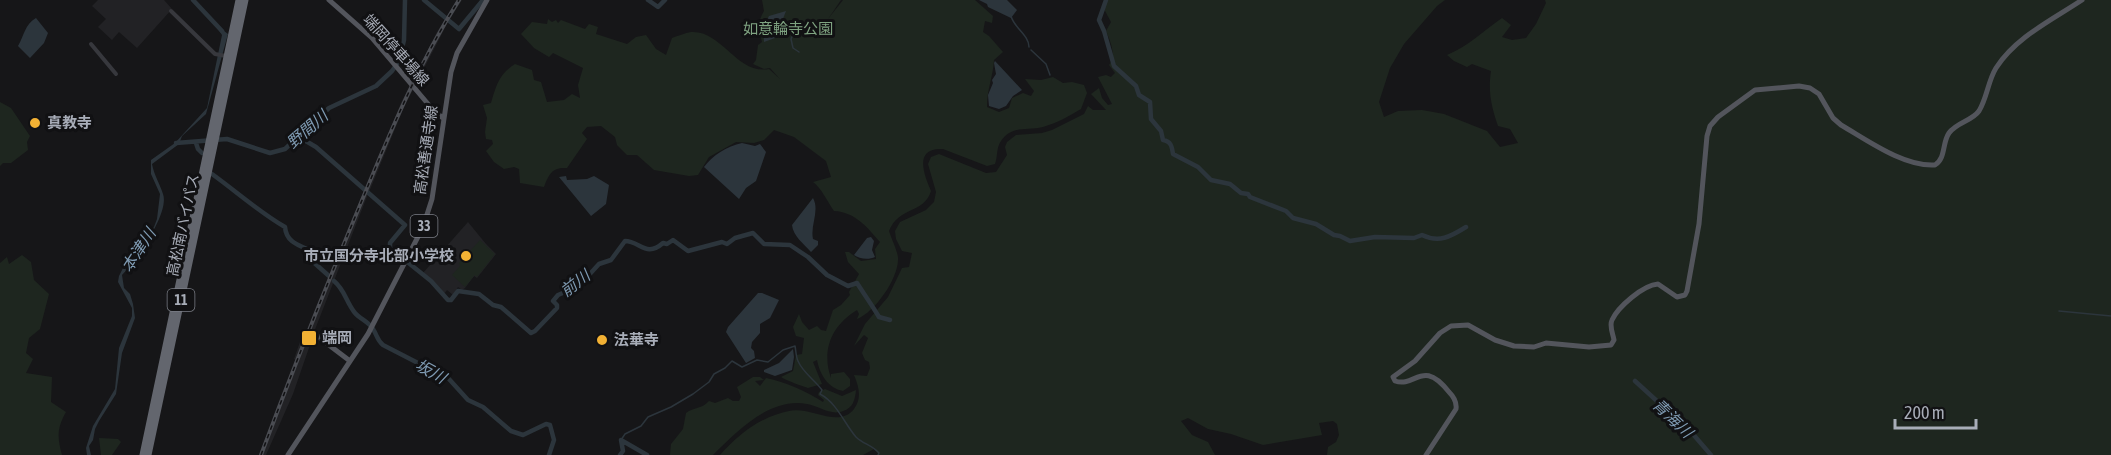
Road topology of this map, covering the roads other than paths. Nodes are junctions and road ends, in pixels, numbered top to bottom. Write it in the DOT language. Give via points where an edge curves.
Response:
graph roads {
  1 [pos="239,0"];
  2 [pos="245,0"];
  3 [pos="329,0"];
  4 [pos="487,0"];
  5 [pos="2082,0"];
  6 [pos="171,11"];
  7 [pos="92,44"];
  8 [pos="225,56"];
  9 [pos="116,74"];
  10 [pos="443,118"];
  11 [pos="212,141"];
  12 [pos="325,342"];
  13 [pos="350,361"];
  14 [pos="143,455"];
  15 [pos="148,455"];
  16 [pos="288,455"];
  17 [pos="1426,455"];
  1 -- 8 [label="highway, 高松南バイパス / 11"];
  2 -- 11 [label="highway, 高松南バイパス / 11"];
  3 -- 10 [label="main road, 端岡停車場線" via="384,50"];
  4 -- 10 [label="main road, 高松善通寺線 / 33" via="454,63"];
  5 -- 17 [label="main road" via="2015,45 1995,72 1980,110 1949,133 1942,157 1935,165 1896,155 1841,125 1819,94 1810,88 1751,91 1718,117 1708,132 1700,224 1685,295 1677,297 1661,285 1648,286 1626,301 1612,319 1614,339 1605,347 1553,343 1514,346 1468,326 1444,329 1415,361 1393,377 1400,383 1419,375 1433,378 1454,398 1456,409"];
  6 -- 8 [label="street" via="218,55"];
  7 -- 9 [label="street"];
  8 -- 11 [label="highway, 高松南バイパス / 11"];
  10 -- 13 [label="main road, 高松善通寺線 / 33" via="427,218 372,327"];
  11 -- 14 [label="highway, 高松南バイパス / 11"];
  11 -- 15 [label="highway, 高松南バイパス / 11"];
  12 -- 13 [label="main road"];
  13 -- 16 [label="main road, 高松善通寺線 / 33"];
}
